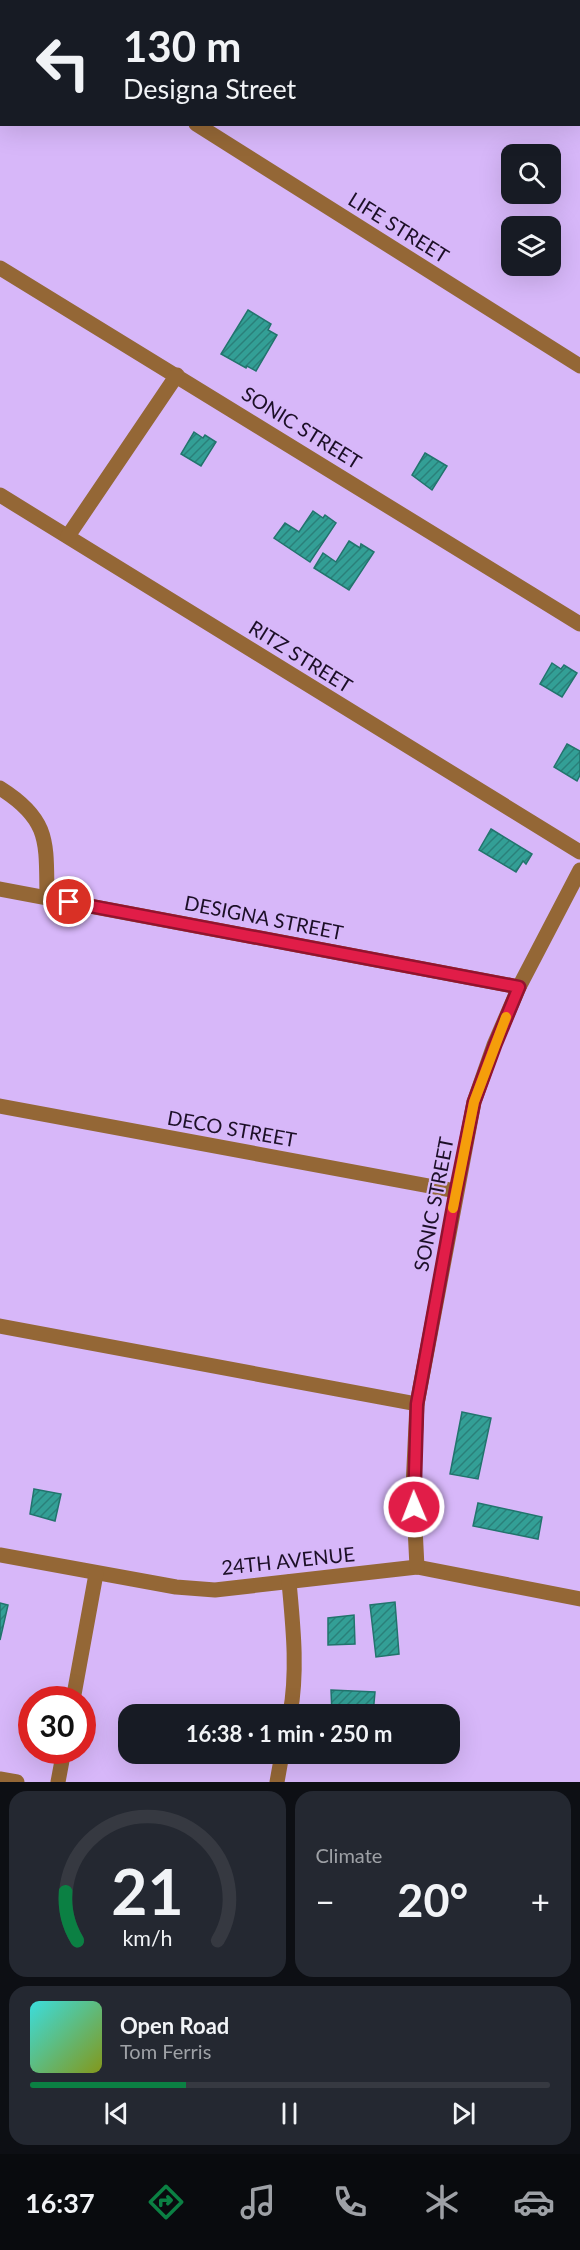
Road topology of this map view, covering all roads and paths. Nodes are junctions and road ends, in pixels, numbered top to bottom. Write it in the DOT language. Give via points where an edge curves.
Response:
graph roads {
  1 [pos="199,126"];
  2 [pos="0,268"];
  3 [pos="580,366"];
  4 [pos="177,375"];
  5 [pos="0,495"];
  6 [pos="68,536"];
  7 [pos="580,624"];
  8 [pos="0,788"];
  9 [pos="580,852"];
  10 [pos="580,870"];
  11 [pos="0,889"];
  12 [pos="47,898"];
  13 [pos="519,987"];
  14 [pos="0,1106"];
  15 [pos="456,1191"];
  16 [pos="0,1326"];
  17 [pos="417,1404"];
  18 [pos="0,1555"];
  19 [pos="417,1567"];
  20 [pos="96,1574"];
  21 [pos="289,1582"];
  22 [pos="580,1599"];
  23 [pos="76,1686"];
  24 [pos="291,1704"];
  25 [pos="61,1764"];
  26 [pos="280,1764"];
  27 [pos="0,1779"];
  28 [pos="17,1782"];
  29 [pos="58,1782"];
  30 [pos="277,1782"];
  1 -- 3 [label="street, LIFE STREET"];
  2 -- 4 [label="street, SONIC STREET"];
  4 -- 6 [label="street"];
  4 -- 7 [label="street, SONIC STREET"];
  5 -- 6 [label="street, RITZ STREET"];
  6 -- 9 [label="street, RITZ STREET"];
  8 -- 12 [label="street" via="37,820 46,842"];
  10 -- 13 [label="street, SONIC STREET"];
  11 -- 12 [label="street, DESIGNA STREET"];
  12 -- 13 [label="street, DESIGNA STREET"];
  13 -- 15 [label="street, SONIC STREET" via="474,1102"];
  14 -- 15 [label="street, DECO STREET"];
  15 -- 17 [label="street, SONIC STREET"];
  16 -- 17 [label="street"];
  17 -- 19 [label="street, SONIC STREET" via="413,1487"];
  18 -- 20 [label="street, 24TH AVENUE"];
  19 -- 21 [label="street, 24TH AVENUE"];
  19 -- 22 [label="street, 24TH AVENUE"];
  20 -- 21 [label="street, 24TH AVENUE" via="215,1590"];
  20 -- 23 [label="street"];
  21 -- 24 [label="street" via="294,1676"];
  25 -- 29 [label="street"];
  26 -- 30 [label="street"];
  27 -- 28 [label="street"];
}
